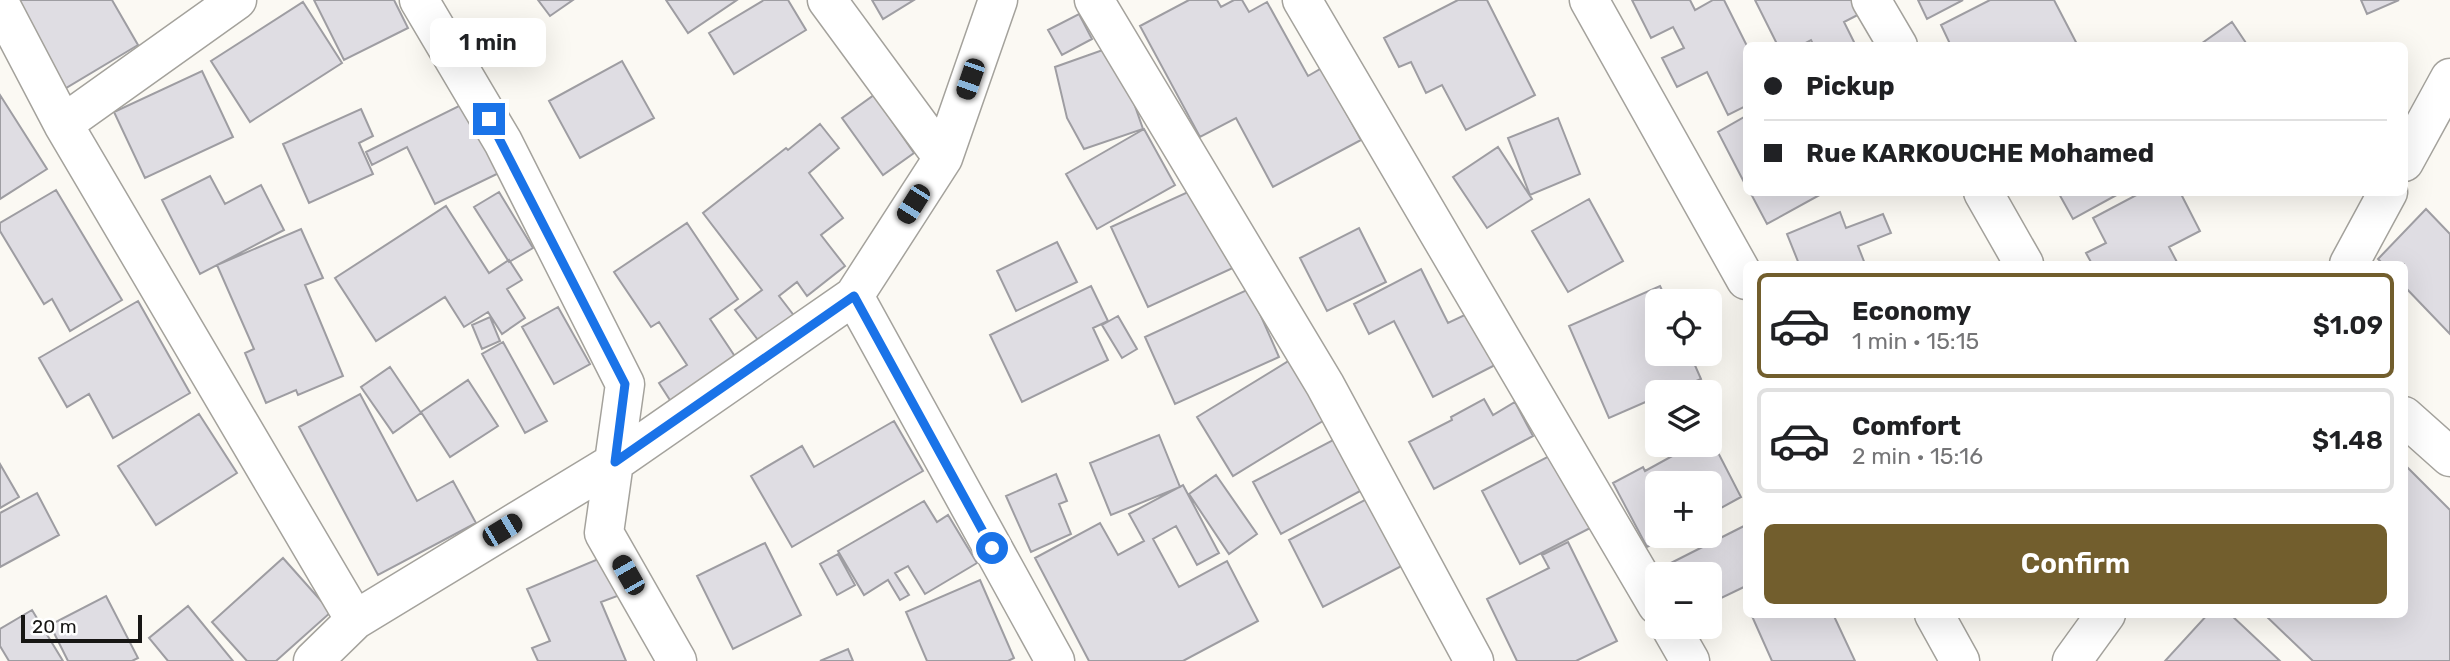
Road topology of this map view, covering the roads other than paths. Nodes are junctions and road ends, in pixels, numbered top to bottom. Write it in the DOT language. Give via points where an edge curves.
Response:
graph roads {
  1 [pos="237,0"];
  2 [pos="419,0"];
  3 [pos="827,0"];
  4 [pos="998,0"];
  5 [pos="1094,0"];
  6 [pos="1302,0"];
  7 [pos="1589,0"];
  8 [pos="1871,0"];
  9 [pos="0,4"];
  10 [pos="1896,42"];
  11 [pos="2450,78"];
  12 [pos="63,124"];
  13 [pos="2408,155"];
  14 [pos="943,158"];
  15 [pos="1985,196"];
  16 [pos="2386,196"];
  17 [pos="2022,261"];
  18 [pos="2351,261"];
  19 [pos="1743,275"];
  20 [pos="854,296"];
  21 [pos="2408,420"];
  22 [pos="2450,457"];
  23 [pos="615,462"];
  24 [pos="1645,585"];
  25 [pos="1936,618"];
  26 [pos="2103,618"];
  27 [pos="355,620"];
  28 [pos="1677,639"];
  29 [pos="313,661"];
  30 [pos="677,661"];
  31 [pos="1055,661"];
  32 [pos="1474,661"];
  33 [pos="1690,661"];
  34 [pos="1960,661"];
  35 [pos="2073,661"];
  1 -- 12 [label="street"];
  2 -- 23 [label="street" via="503,142 625,384"];
  3 -- 14 [label="street"];
  4 -- 14 [label="street"];
  5 -- 32 [label="street" via="1325,385"];
  6 -- 24 [label="street"];
  7 -- 19 [label="street"];
  8 -- 10 [label="street"];
  9 -- 12 [label="street"];
  11 -- 13 [label="street"];
  12 -- 27 [label="street"];
  14 -- 20 [label="street"];
  15 -- 17 [label="street"];
  16 -- 18 [label="street"];
  20 -- 23 [label="street"];
  20 -- 31 [label="street"];
  21 -- 22 [label="street"];
  23 -- 27 [label="street"];
  23 -- 30 [label="street" via="604,533"];
  25 -- 34 [label="street"];
  26 -- 35 [label="street"];
  27 -- 29 [label="street"];
  28 -- 33 [label="street"];
}
